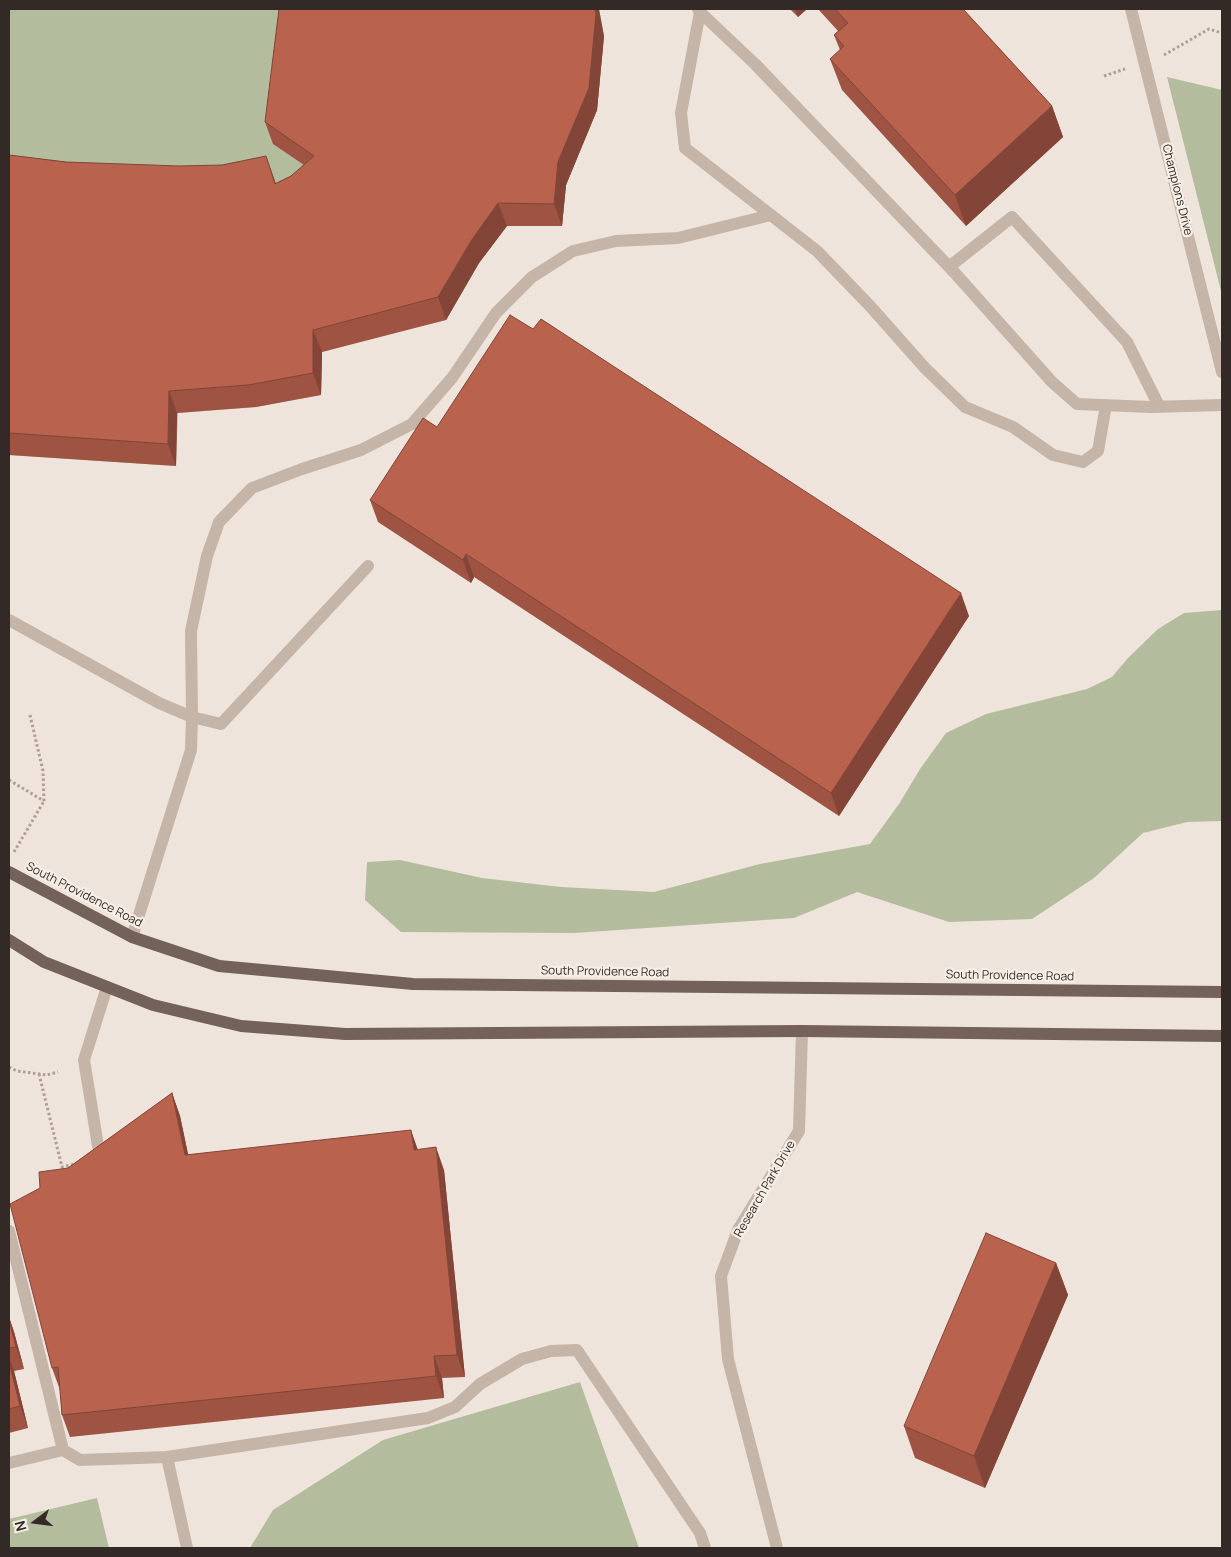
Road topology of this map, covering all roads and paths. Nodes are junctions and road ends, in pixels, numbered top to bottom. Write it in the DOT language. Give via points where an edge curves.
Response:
graph roads {
  1 [pos="1131,9"];
  2 [pos="699,10"];
  3 [pos="771,215"];
  4 [pos="949,266"];
  5 [pos="1222,372"];
  6 [pos="1106,405"];
  7 [pos="1222,405"];
  8 [pos="1159,406"];
  9 [pos="368,566"];
  10 [pos="9,620"];
  11 [pos="30,715"];
  12 [pos="192,717"];
  13 [pos="9,780"];
  14 [pos="44,801"];
  15 [pos="14,852"];
  16 [pos="9,872"];
  17 [pos="132,937"];
  18 [pos="9,940"];
  19 [pos="107,987"];
  20 [pos="1222,992"];
  21 [pos="802,1031"];
  22 [pos="1222,1036"];
  23 [pos="9,1067"];
  24 [pos="58,1072"];
  25 [pos="39,1074"];
  26 [pos="98,1146"];
  27 [pos="80,1162"];
  28 [pos="9,1231"];
  29 [pos="63,1450"];
  30 [pos="167,1457"];
  31 [pos="9,1463"];
  32 [pos="187,1548"];
  33 [pos="705,1548"];
  34 [pos="777,1548"];
  1 -- 5 [label="street, Champions Drive"];
  2 -- 3 [label="street" via="681,113 685,148"];
  2 -- 4 [label="street"];
  3 -- 6 [label="street" via="817,251 924,368 965,407 1013,427 1052,455 1083,462 1098,451"];
  3 -- 12 [label="street" via="678,238 616,241 573,251 532,277 496,313 452,378 412,424 361,450 252,488 219,522 207,556 191,631"];
  4 -- 6 [label="street" via="1052,382 1077,404"];
  4 -- 8 [label="street" via="1012,217 1127,342"];
  6 -- 8 [label="street"];
  7 -- 8 [label="street"];
  9 -- 12 [label="street" via="220,724"];
  10 -- 12 [label="street" via="159,703"];
  11 -- 14 [label="path" via="43,771"];
  12 -- 17 [label="street" via="191,750"];
  13 -- 14 [label="path"];
  14 -- 15 [label="path"];
  16 -- 17 [label="main road, South Providence Road"];
  17 -- 20 [label="main road, South Providence Road" via="218,966 413,984"];
  18 -- 19 [label="main road" via="44,962"];
  19 -- 21 [label="main road" via="153,1005 242,1026 345,1034"];
  19 -- 26 [label="street" via="84,1060"];
  21 -- 22 [label="main road"];
  21 -- 34 [label="street, Research Park Drive" via="799,1131 738,1230 721,1276 728,1359"];
  23 -- 25 [label="path"];
  24 -- 25 [label="path"];
  25 -- 27 [label="path" via="62,1167"];
  28 -- 29 [label="street"];
  29 -- 30 [label="street" via="80,1460"];
  29 -- 31 [label="street"];
  30 -- 32 [label="street"];
  30 -- 33 [label="street" via="428,1418 455,1408 480,1384 522,1359 551,1351 577,1350 700,1533"];
}
